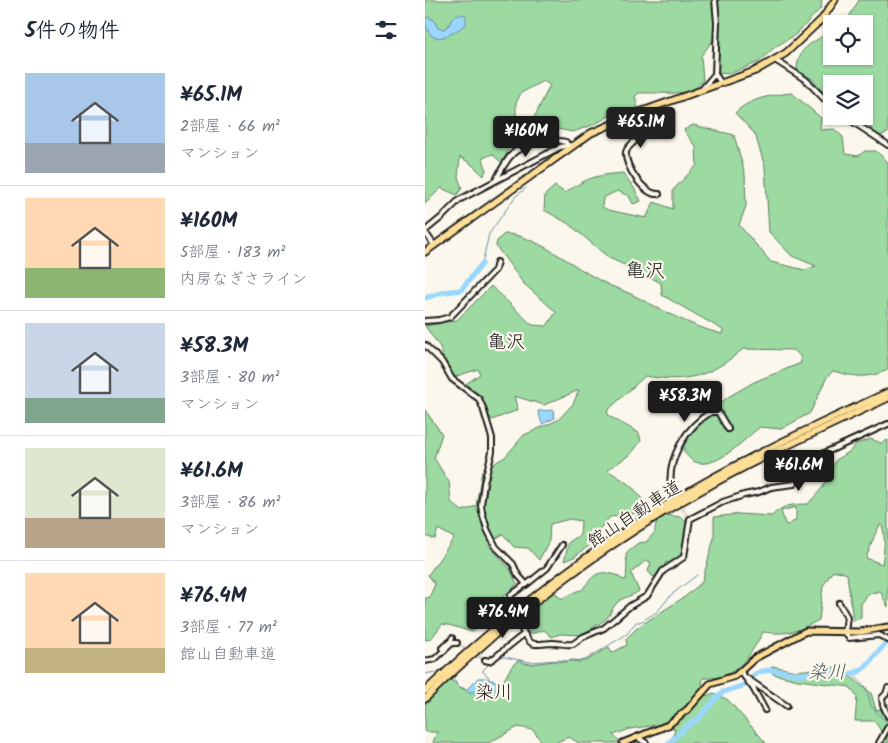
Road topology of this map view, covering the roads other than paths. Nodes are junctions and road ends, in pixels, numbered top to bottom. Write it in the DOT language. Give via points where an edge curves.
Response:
graph roads {
  1 [pos="715,0"];
  2 [pos="835,0"];
  3 [pos="775,60"];
  4 [pos="715,74"];
  5 [pos="721,83"];
  6 [pos="700,91"];
  7 [pos="823,97"];
  8 [pos="640,112"];
  9 [pos="858,125"];
  10 [pos="888,144"];
  11 [pos="570,145"];
  12 [pos="496,180"];
  13 [pos="659,194"];
  14 [pos="425,231"];
  15 [pos="434,245"];
  16 [pos="425,252"];
  17 [pos="497,262"];
  18 [pos="425,321"];
  19 [pos="425,345"];
  20 [pos="888,392"];
  21 [pos="888,398"];
  22 [pos="888,424"];
  23 [pos="728,429"];
  24 [pos="671,487"];
  25 [pos="562,545"];
  26 [pos="526,585"];
  27 [pos="839,603"];
  28 [pos="510,604"];
  29 [pos="888,627"];
  30 [pos="521,628"];
  31 [pos="845,632"];
  32 [pos="524,634"];
  33 [pos="452,638"];
  34 [pos="888,640"];
  35 [pos="457,644"];
  36 [pos="444,651"];
  37 [pos="485,660"];
  38 [pos="425,661"];
  39 [pos="743,674"];
  40 [pos="888,688"];
  41 [pos="425,691"];
  42 [pos="425,699"];
  43 [pos="787,706"];
  44 [pos="765,710"];
  45 [pos="888,716"];
  46 [pos="888,728"];
  47 [pos="637,737"];
  48 [pos="623,743"];
  49 [pos="646,743"];
  50 [pos="879,743"];
  1 -- 4 [label="street"];
  2 -- 3 [label="highway" via="801,40"];
  3 -- 5 [label="highway"];
  3 -- 7 [label="street" via="807,80"];
  4 -- 5 [label="street"];
  4 -- 6 [label="street"];
  5 -- 6 [label="highway"];
  6 -- 8 [label="highway"];
  8 -- 11 [label="highway" via="604,126"];
  8 -- 13 [label="street" via="645,132 626,151 627,162 645,188 652,194"];
  9 -- 10 [label="street"];
  11 -- 12 [label="street"];
  11 -- 12 [label="street" via="561,141 539,143 516,151"];
  11 -- 15 [label="highway"];
  12 -- 14 [label="street" via="459,200"];
  14 -- 15 [label="street"];
  15 -- 16 [label="highway"];
  17 -- 18 [label="street" via="495,270 450,317"];
  19 -- 26 [label="street" via="442,362 451,379 479,399 483,408 493,452 484,484 481,512 496,547 513,564"];
  20 -- 41 [label="highway, 館山自動車道" via="698,486 611,540 526,602"];
  21 -- 42 [label="highway, 館山自動車道" via="751,464 643,526 530,607"];
  22 -- 32 [label="street" via="820,455 794,484 744,495 688,517 684,557 663,571 647,596 603,628 568,645 534,644"];
  23 -- 24 [label="street" via="718,412 711,412 698,423 683,440 672,464"];
  25 -- 26 [label="street" via="547,568"];
  26 -- 28 [label="street" via="509,597"];
  27 -- 31 [label="street" via="847,617"];
  29 -- 31 [label="main road"];
  30 -- 32 [label="street"];
  31 -- 34 [label="street" via="849,638 879,635"];
  31 -- 39 [label="main road" via="806,631 755,658"];
  32 -- 37 [label="street" via="494,658"];
  33 -- 36 [label="street" via="442,648"];
  35 -- 36 [label="street"];
  36 -- 38 [label="street" via="435,660"];
  39 -- 43 [label="street"];
  39 -- 44 [label="street"];
  39 -- 47 [label="main road" via="710,684 674,721"];
  40 -- 45 [label="street" via="882,698"];
  46 -- 50 [label="street"];
  47 -- 48 [label="main road"];
  47 -- 49 [label="street"];
}
